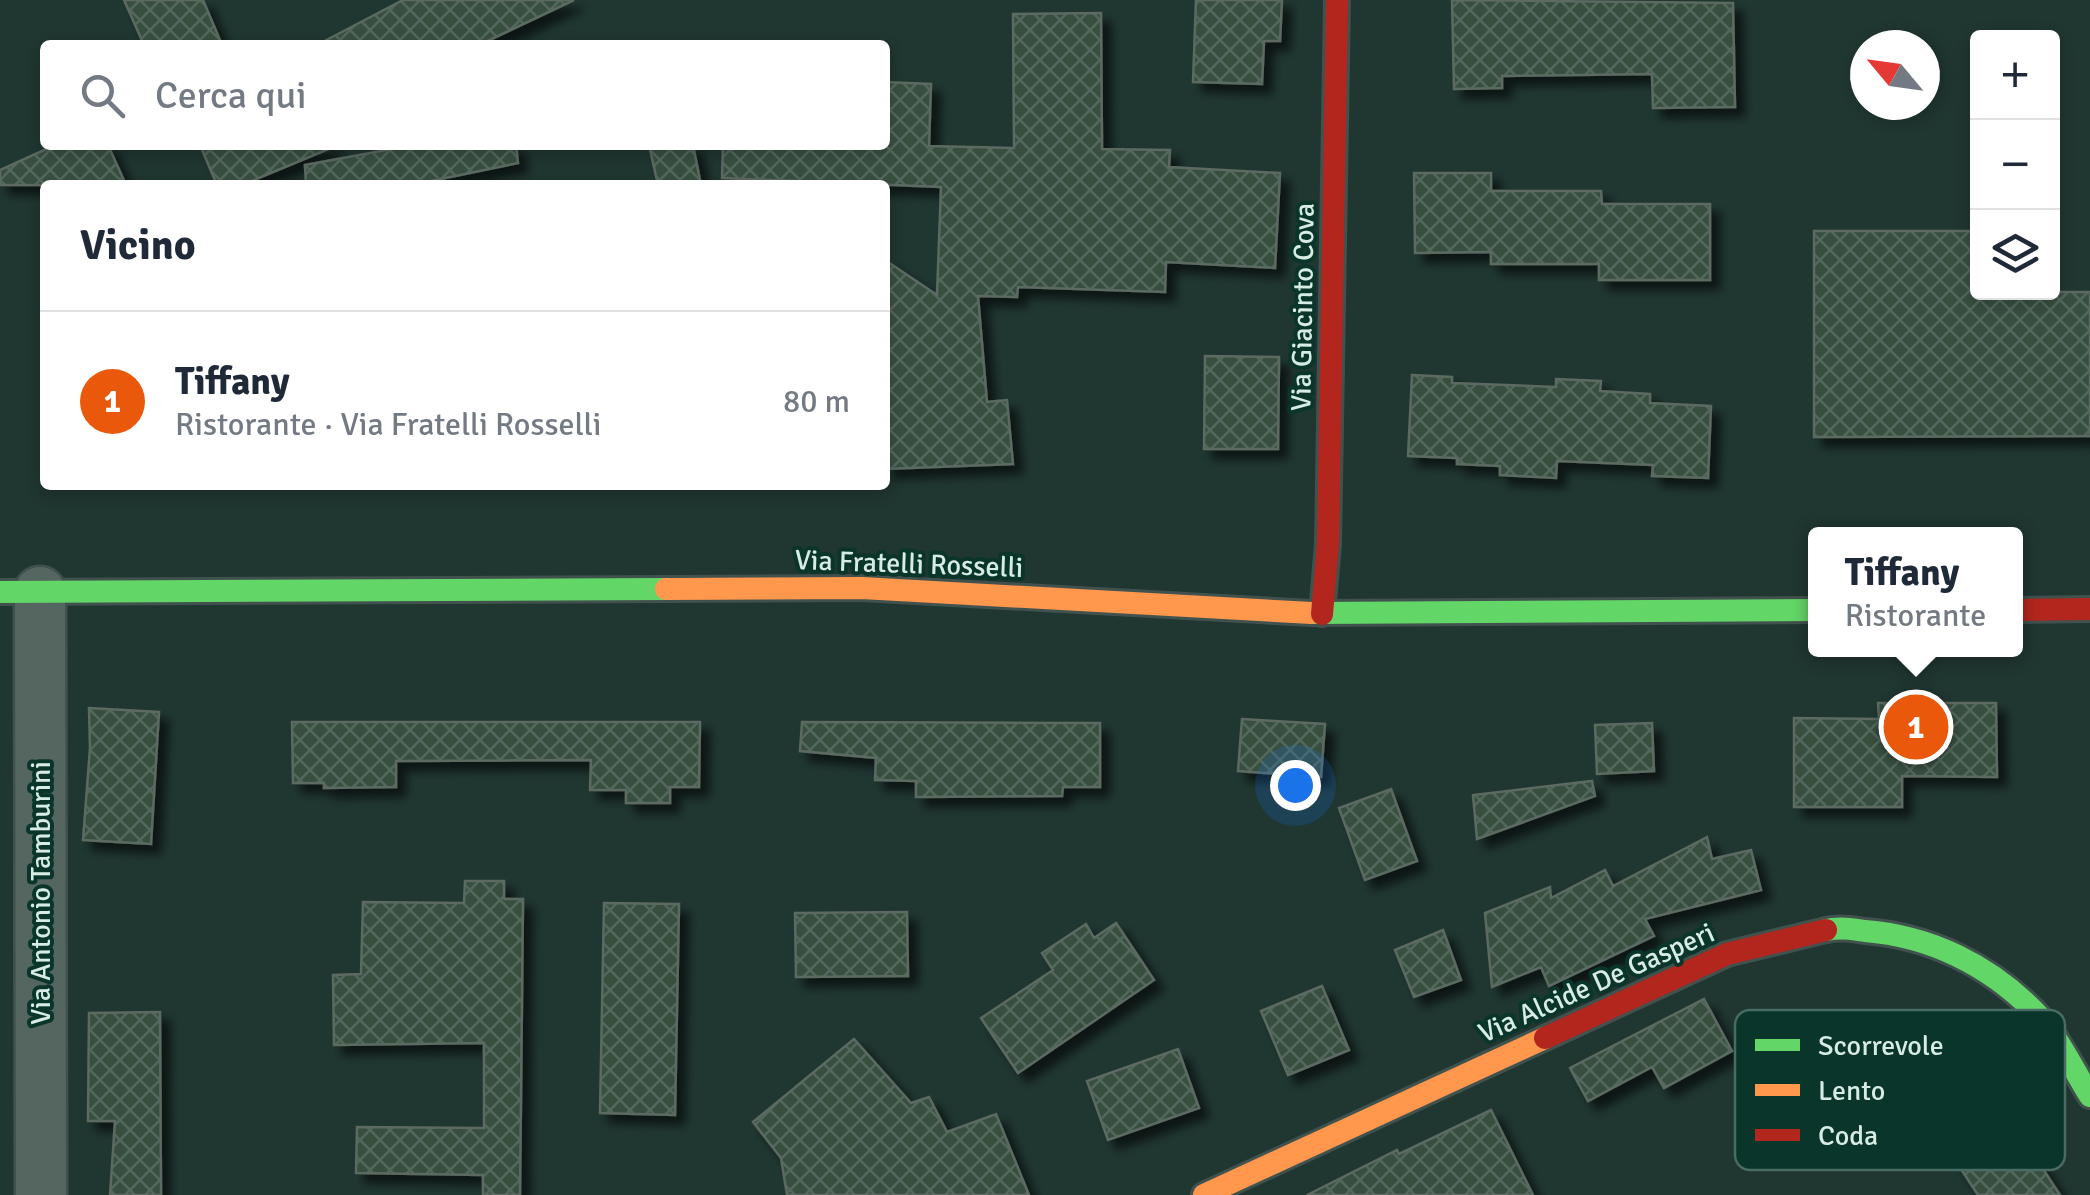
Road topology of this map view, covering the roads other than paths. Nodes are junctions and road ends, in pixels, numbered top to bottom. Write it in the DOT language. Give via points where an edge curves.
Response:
graph roads {
  1 [pos="1336,0"];
  2 [pos="20,592"];
  3 [pos="1808,610"];
  4 [pos="2023,610"];
  5 [pos="2090,610"];
  6 [pos="1322,614"];
  7 [pos="2033,1010"];
  8 [pos="2065,1057"];
  9 [pos="2090,1096"];
  10 [pos="41,1195"];
  11 [pos="1204,1195"];
  1 -- 6 [label="main road, Via Giacinto Cova"];
  2 -- 6 [label="main road, Via Fratelli Rosselli" via="862,588"];
  2 -- 10 [label="street, Via Antonio Tamburini"];
  3 -- 6 [label="main road, Via Fratelli Rosselli"];
  4 -- 5 [label="main road"];
  7 -- 11 [label="main road, Via Alcide De Gasperi" via="1939,945 1838,928 1727,954"];
  8 -- 9 [label="main road, Via Alcide De Gasperi"];
}
